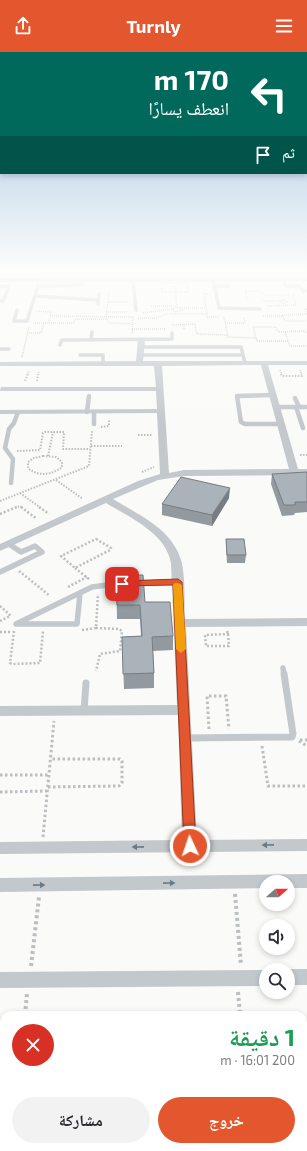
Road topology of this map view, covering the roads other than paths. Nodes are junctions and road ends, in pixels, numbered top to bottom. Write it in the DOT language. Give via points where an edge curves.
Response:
graph roads {
  1 [pos="14,321"];
  2 [pos="24,321"];
  3 [pos="171,330"];
  4 [pos="92,332"];
  5 [pos="91,340"];
  6 [pos="141,343"];
  7 [pos="60,345"];
  8 [pos="0,349"];
  9 [pos="9,349"];
  10 [pos="80,354"];
  11 [pos="243,354"];
  12 [pos="140,355"];
  13 [pos="245,363"];
  14 [pos="264,363"];
  15 [pos="307,363"];
  16 [pos="0,364"];
  17 [pos="103,364"];
  18 [pos="139,364"];
  19 [pos="158,364"];
  20 [pos="1,389"];
  21 [pos="159,389"];
  22 [pos="273,395"];
  23 [pos="89,396"];
  24 [pos="295,398"];
  25 [pos="276,407"];
  26 [pos="297,407"];
  27 [pos="307,407"];
  28 [pos="161,411"];
  29 [pos="0,412"];
  30 [pos="18,412"];
  31 [pos="90,412"];
  32 [pos="280,424"];
  33 [pos="93,426"];
  34 [pos="303,428"];
  35 [pos="294,472"];
  36 [pos="307,472"];
  37 [pos="165,476"];
  38 [pos="10,483"];
  39 [pos="106,500"];
  40 [pos="9,544"];
  41 [pos="0,548"];
  42 [pos="0,572"];
  43 [pos="178,582"];
  44 [pos="80,593"];
  45 [pos="307,622"];
  46 [pos="179,623"];
  47 [pos="283,668"];
  48 [pos="86,683"];
  49 [pos="184,710"];
  50 [pos="0,711"];
  51 [pos="84,711"];
  52 [pos="185,738"];
  53 [pos="307,845"];
  54 [pos="190,846"];
  55 [pos="0,848"];
  56 [pos="307,881"];
  57 [pos="0,885"];
  58 [pos="295,977"];
  59 [pos="307,977"];
  60 [pos="259,978"];
  61 [pos="0,980"];
  1 -- 2 [label="lane"];
  3 -- 6 [label="lane" via="172,339"];
  4 -- 5 [label="lane"];
  5 -- 6 [label="lane" via="131,340"];
  5 -- 7 [label="lane" via="62,340"];
  6 -- 11 [label="lane" via="240,347"];
  6 -- 12 [label="street"];
  8 -- 9 [label="lane"];
  10 -- 17 [label="lane" via="103,355"];
  11 -- 12 [label="lane"];
  11 -- 13 [label="lane"];
  12 -- 18 [label="street"];
  13 -- 14 [label="street"];
  13 -- 19 [label="street"];
  14 -- 15 [label="street"];
  14 -- 22 [label="street"];
  16 -- 17 [label="street"];
  17 -- 18 [label="street"];
  18 -- 19 [label="street"];
  19 -- 21 [label="street"];
  20 -- 21 [label="street"];
  21 -- 28 [label="street"];
  22 -- 25 [label="street"];
  22 -- 32 [label="lane" via="237,396 241,422"];
  23 -- 31 [label="lane"];
  24 -- 26 [label="lane"];
  25 -- 26 [label="lane"];
  25 -- 32 [label="street"];
  26 -- 27 [label="lane"];
  26 -- 34 [label="lane"];
  28 -- 31 [label="street"];
  28 -- 37 [label="street"];
  29 -- 30 [label="street"];
  30 -- 31 [label="street"];
  30 -- 38 [label="lane" via="14,424 8,429 6,451 13,459"];
  31 -- 33 [label="lane"];
  32 -- 35 [label="street"];
  35 -- 36 [label="street"];
  35 -- 37 [label="street"];
  37 -- 39 [label="street" via="148,480"];
  39 -- 40 [label="street"];
  39 -- 43 [label="street" via="164,538 175,557"];
  40 -- 41 [label="street"];
  40 -- 42 [label="lane" via="21,552 35,546 42,551"];
  43 -- 44 [label="lane" via="98,586"];
  43 -- 46 [label="street"];
  44 -- 44 [label="lane" via="16,623 16,624 77,624"];
  45 -- 46 [label="street"];
  46 -- 49 [label="street"];
  47 -- 52 [label="lane" via="293,736"];
  48 -- 51 [label="lane"];
  49 -- 51 [label="street"];
  49 -- 52 [label="street"];
  50 -- 51 [label="street"];
  52 -- 54 [label="street"];
  53 -- 54 [label="street, one-way"];
  54 -- 55 [label="street, one-way"];
  57 -- 56 [label="street, one-way"];
  58 -- 59 [label="street"];
  60 -- 61 [label="street"];
}
